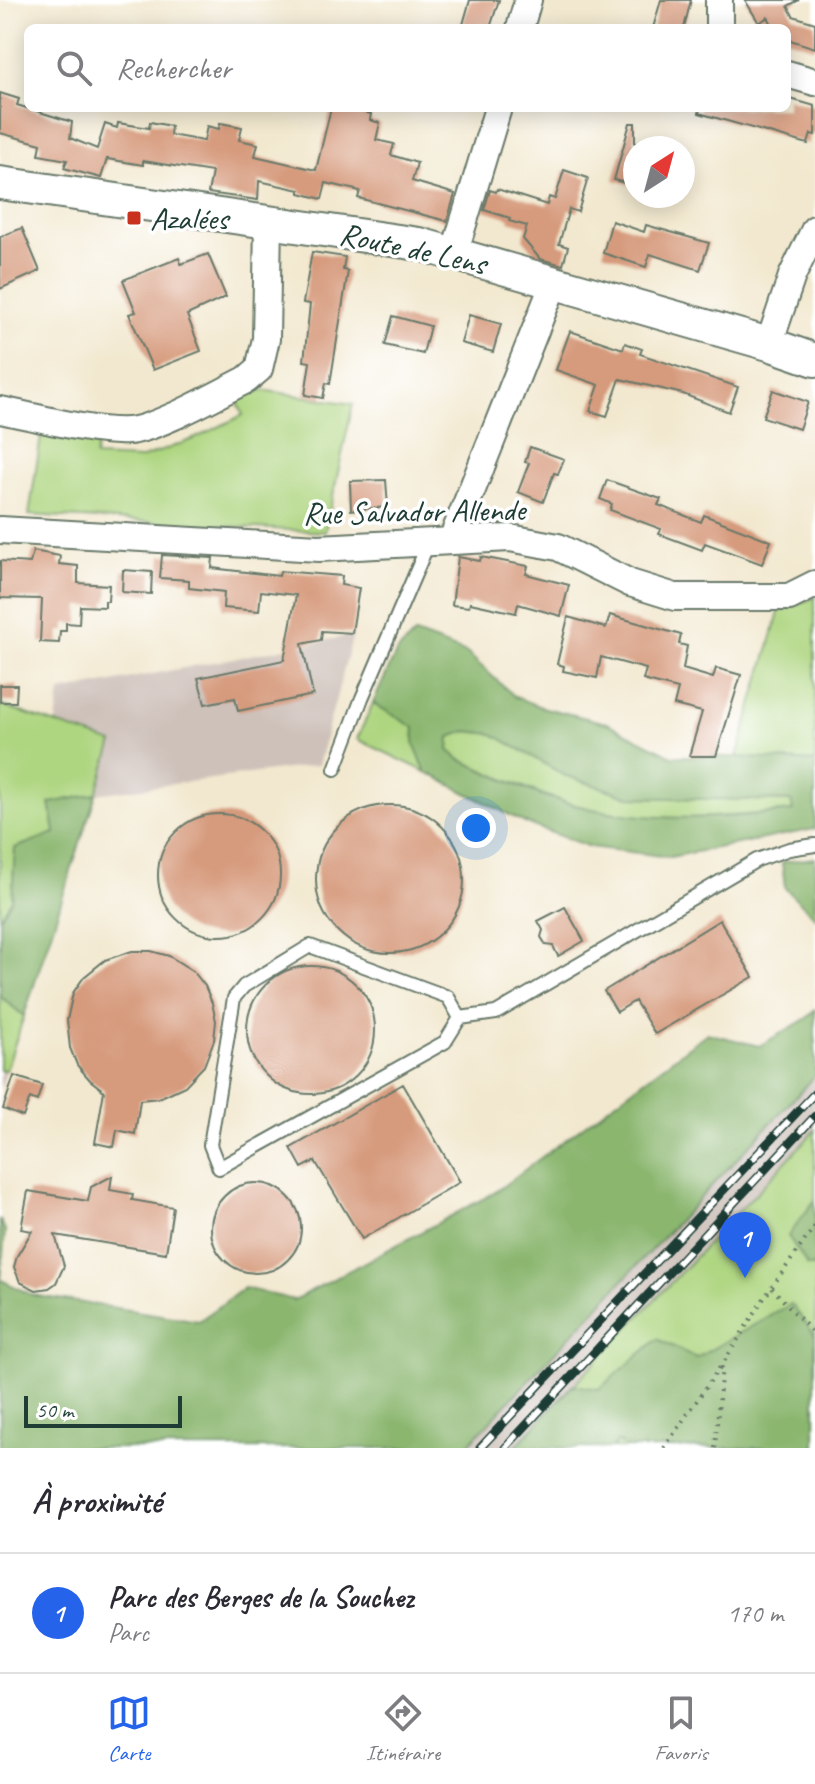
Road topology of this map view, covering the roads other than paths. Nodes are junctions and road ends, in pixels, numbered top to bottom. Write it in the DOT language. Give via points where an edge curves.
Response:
graph roads {
  1 [pos="528,0"];
  2 [pos="719,0"];
  3 [pos="521,24"];
  4 [pos="719,24"];
  5 [pos="791,75"];
  6 [pos="815,82"];
  7 [pos="497,112"];
  8 [pos="0,183"];
  9 [pos="268,221"];
  10 [pos="815,229"];
  11 [pos="454,254"];
  12 [pos="554,283"];
  13 [pos="769,344"];
  14 [pos="815,360"];
  15 [pos="0,410"];
  16 [pos="0,530"];
  17 [pos="439,541"];
  18 [pos="815,584"];
  19 [pos="335,769"];
  20 [pos="815,845"];
  21 [pos="460,1018"];
  1 -- 3 [label="street"];
  2 -- 4 [label="street"];
  5 -- 6 [label="street"];
  7 -- 11 [label="street"];
  8 -- 9 [label="street, Route de Lens"];
  9 -- 11 [label="street, Route de Lens"];
  9 -- 15 [label="street" via="266,339 259,369 246,380 130,431"];
  10 -- 13 [label="street"];
  11 -- 12 [label="street, Route de Lens"];
  12 -- 13 [label="street, Route de Lens"];
  12 -- 17 [label="street"];
  13 -- 14 [label="street, Route de Lens"];
  16 -- 17 [label="street, Rue Salvador Allende" via="352,549"];
  17 -- 18 [label="street, Rue Salvador Allende" via="537,542 675,597 789,597"];
  17 -- 19 [label="lane" via="425,551"];
  20 -- 21 [label="lane" via="757,860 496,1013"];
  21 -- 21 [label="lane" via="445,1042 219,1168 210,1145 234,998 244,986 310,946 448,997"];
}
